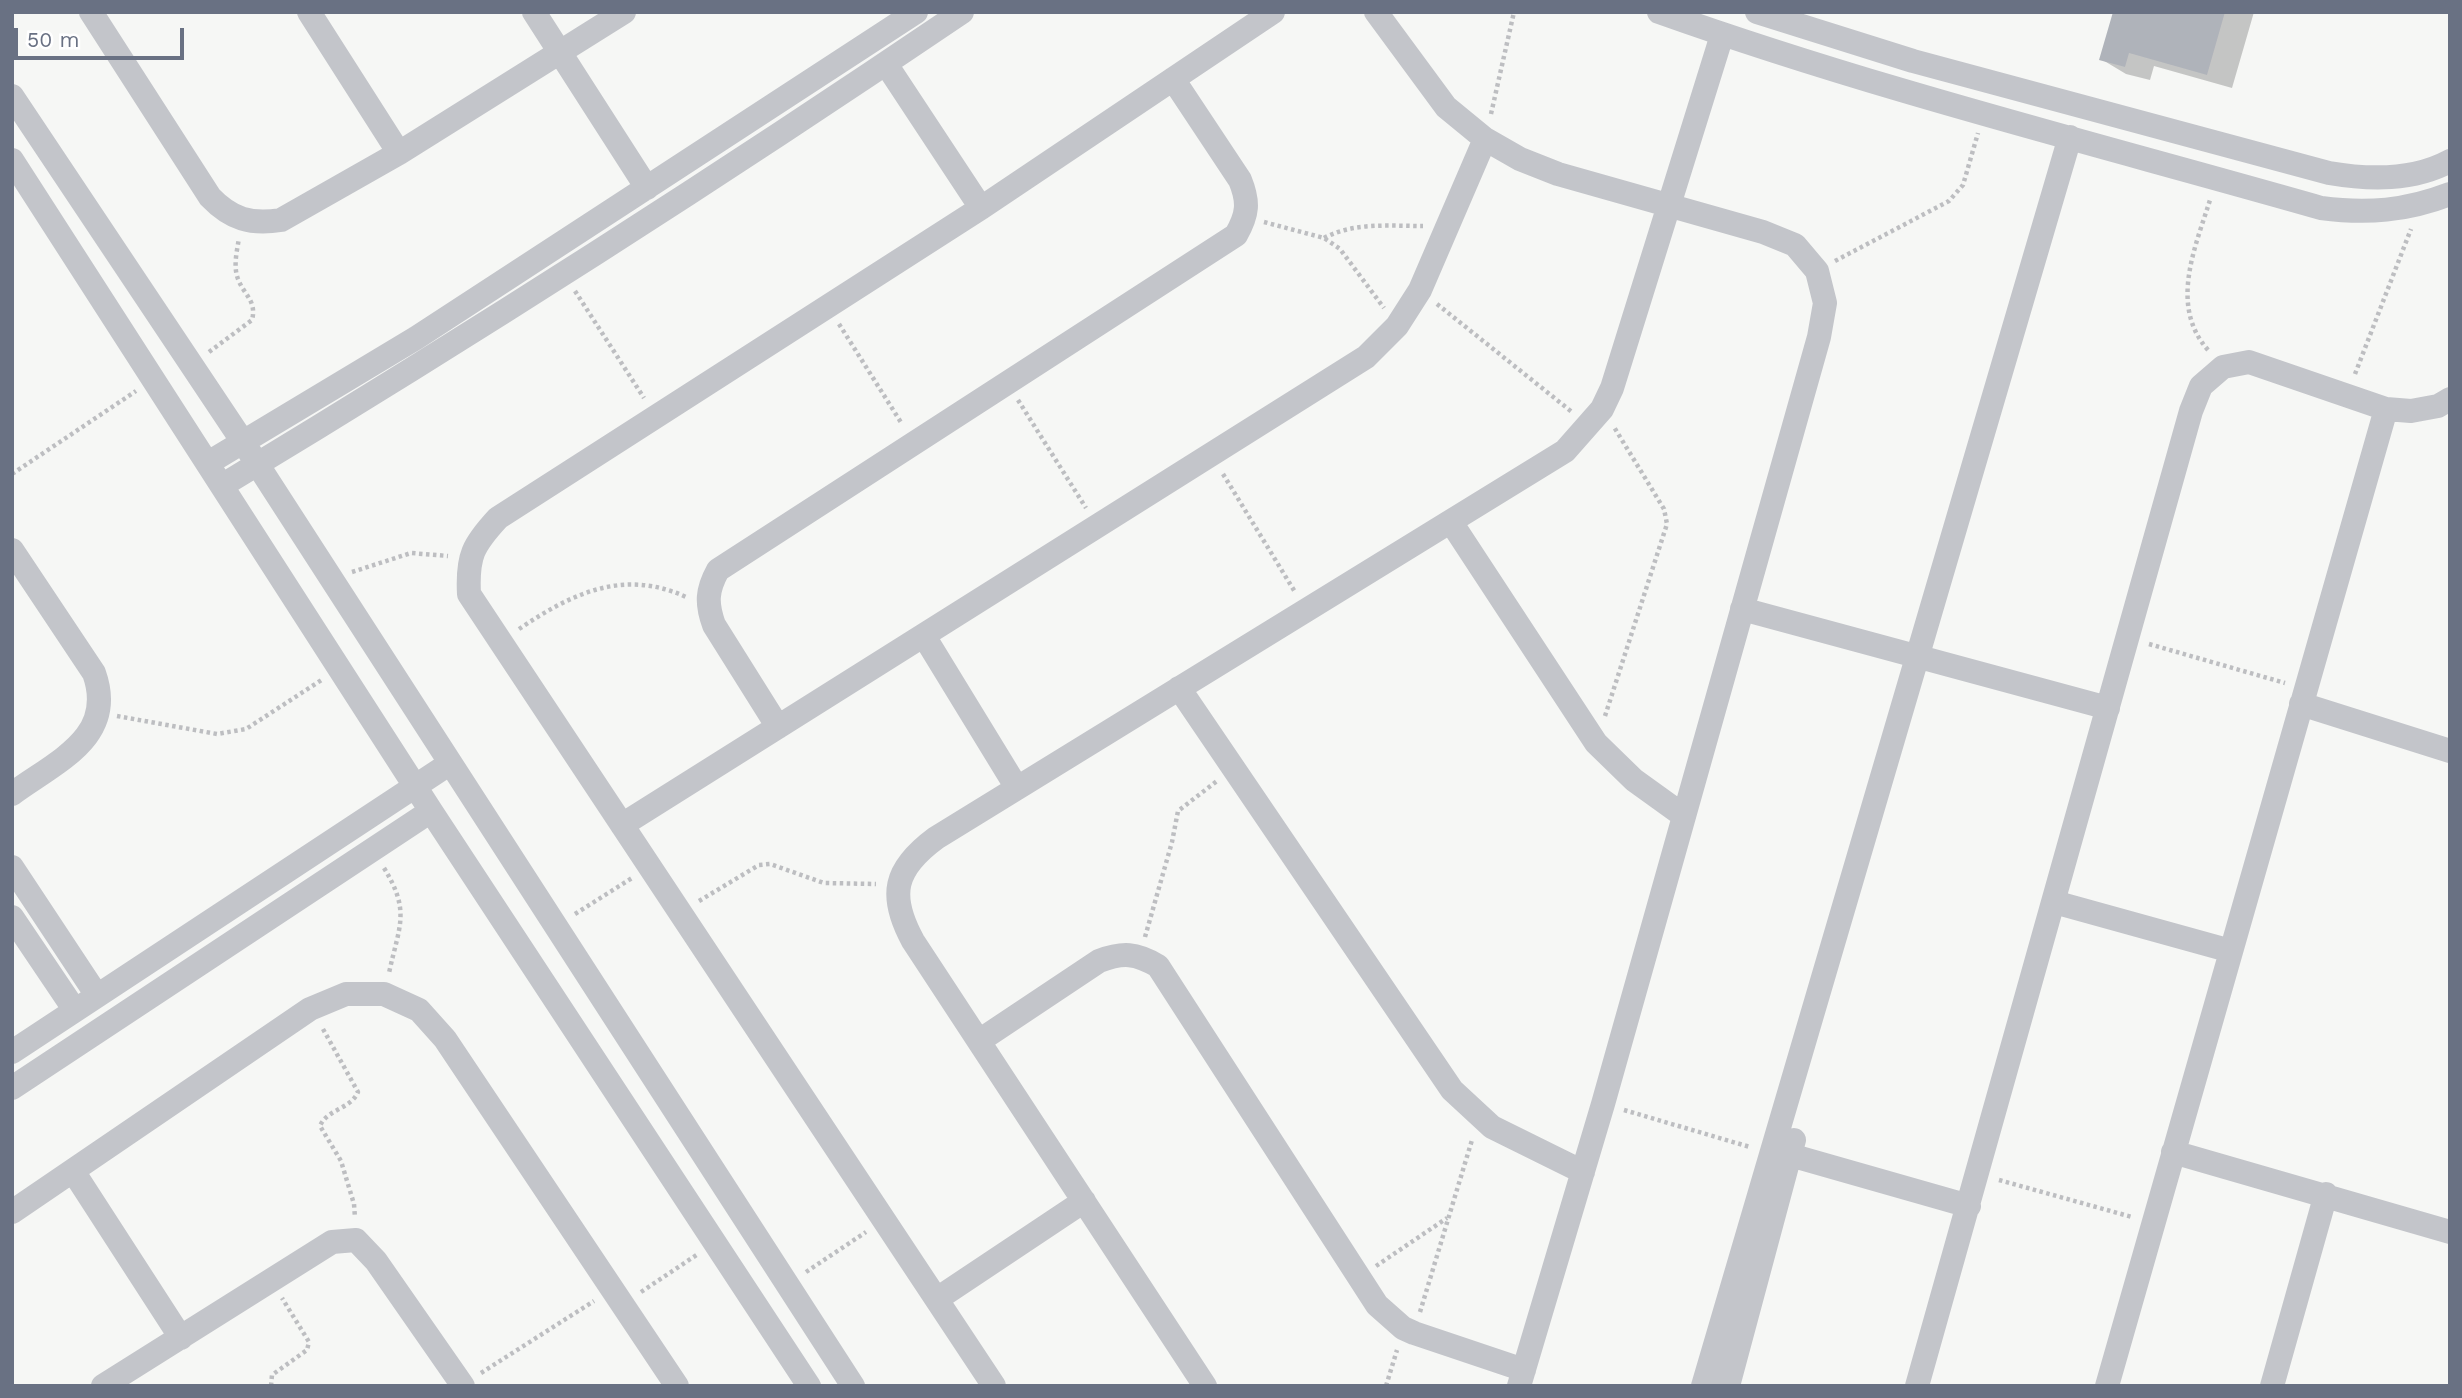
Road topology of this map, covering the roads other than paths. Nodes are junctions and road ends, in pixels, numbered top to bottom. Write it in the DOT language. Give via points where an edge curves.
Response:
graph roads {
  1 [pos="91,12"];
  2 [pos="309,12"];
  3 [pos="534,12"];
  4 [pos="624,12"];
  5 [pos="916,12"];
  6 [pos="962,12"];
  7 [pos="1273,12"];
  8 [pos="1376,12"];
  9 [pos="1659,12"];
  10 [pos="1757,12"];
  11 [pos="1722,35"];
  12 [pos="560,53"];
  13 [pos="1913,61"];
  14 [pos="886,64"];
  15 [pos="1173,79"];
  16 [pos="1904,89"];
  17 [pos="12,96"];
  18 [pos="780,103"];
  19 [pos="796,125"];
  20 [pos="1485,139"];
  21 [pos="2078,139"];
  22 [pos="399,152"];
  23 [pos="12,160"];
  24 [pos="2448,168"];
  25 [pos="647,188"];
  26 [pos="2450,194"];
  27 [pos="1670,206"];
  28 [pos="981,208"];
  29 [pos="2450,399"];
  30 [pos="2386,409"];
  31 [pos="243,442"];
  32 [pos="208,463"];
  33 [pos="257,464"];
  34 [pos="223,485"];
  35 [pos="1451,522"];
  36 [pos="12,550"];
  37 [pos="1742,609"];
  38 [pos="924,636"];
  39 [pos="1926,659"];
  40 [pos="1179,688"];
  41 [pos="2304,696"];
  42 [pos="2108,708"];
  43 [pos="778,727"];
  44 [pos="2450,751"];
  45 [pos="449,764"];
  46 [pos="416,786"];
  47 [pos="1017,788"];
  48 [pos="12,794"];
  49 [pos="431,811"];
  50 [pos="1684,816"];
  51 [pos="622,825"];
  52 [pos="12,867"];
  53 [pos="2054,902"];
  54 [pos="12,916"];
  55 [pos="2231,951"];
  56 [pos="582,967"];
  57 [pos="550,988"];
  58 [pos="96,994"];
  59 [pos="74,1009"];
  60 [pos="979,1041"];
  61 [pos="12,1052"];
  62 [pos="12,1088"];
  63 [pos="2173,1152"];
  64 [pos="1781,1154"];
  65 [pos="73,1171"];
  66 [pos="1583,1172"];
  67 [pos="2326,1194"];
  68 [pos="1084,1201"];
  69 [pos="1969,1206"];
  70 [pos="12,1212"];
  71 [pos="2450,1232"];
  72 [pos="937,1299"];
  73 [pos="180,1338"];
  74 [pos="1522,1378"];
  75 [pos="462,1385"];
  76 [pos="103,1386"];
  77 [pos="677,1386"];
  78 [pos="809,1386"];
  79 [pos="853,1386"];
  80 [pos="994,1386"];
  81 [pos="1205,1386"];
  82 [pos="1703,1386"];
  83 [pos="1728,1386"];
  84 [pos="1917,1386"];
  85 [pos="2107,1386"];
  86 [pos="2272,1386"];
  1 -- 22 [label="street" via="210,197 241,220 281,220"];
  2 -- 22 [label="street"];
  3 -- 12 [label="street"];
  4 -- 12 [label="street"];
  5 -- 18 [label="street"];
  6 -- 14 [label="street"];
  7 -- 15 [label="street"];
  8 -- 20 [label="street" via="1446,107"];
  9 -- 11 [label="street"];
  10 -- 13 [label="street"];
  11 -- 16 [label="street"];
  11 -- 27 [label="street"];
  12 -- 22 [label="street"];
  12 -- 25 [label="street"];
  13 -- 16 [label="street"];
  13 -- 24 [label="street" via="2329,173 2387,178"];
  14 -- 19 [label="street"];
  14 -- 28 [label="street"];
  15 -- 28 [label="street"];
  15 -- 43 [label="street" via="1240,180 1247,198 1246,218 1236,235 718,570 708,587 707,607"];
  16 -- 21 [label="street"];
  17 -- 31 [label="street"];
  18 -- 19 [label="street"];
  18 -- 25 [label="street"];
  19 -- 33 [label="street" via="431,359"];
  20 -- 27 [label="street" via="1558,174"];
  20 -- 38 [label="street" via="1420,290 1397,326 1366,357"];
  21 -- 26 [label="street" via="2321,208 2387,211"];
  21 -- 39 [label="street"];
  23 -- 32 [label="street"];
  25 -- 31 [label="street" via="416,338"];
  27 -- 35 [label="street" via="1620,363 1596,417 1565,451"];
  27 -- 37 [label="street" via="1795,245 1816,271 1825,303"];
  28 -- 51 [label="street" via="498,518 477,540 468,566 469,594"];
  29 -- 30 [label="street" via="2411,411"];
  30 -- 41 [label="street"];
  30 -- 42 [label="street" via="2249,362 2222,367 2201,386"];
  31 -- 32 [label="street"];
  31 -- 33 [label="street"];
  32 -- 34 [label="street"];
  33 -- 34 [label="street"];
  33 -- 45 [label="street"];
  34 -- 46 [label="street"];
  35 -- 40 [label="street"];
  35 -- 50 [label="street" via="1596,743 1633,780"];
  36 -- 48 [label="street" via="94,673 101,692 100,713 92,733"];
  37 -- 39 [label="street"];
  37 -- 50 [label="street"];
  38 -- 43 [label="street"];
  38 -- 47 [label="street"];
  39 -- 42 [label="street"];
  39 -- 64 [label="street"];
  40 -- 47 [label="street"];
  40 -- 66 [label="street" via="1452,1090 1479,1118"];
  41 -- 44 [label="street"];
  41 -- 55 [label="street"];
  42 -- 53 [label="street"];
  43 -- 51 [label="street"];
  45 -- 46 [label="street"];
  45 -- 56 [label="street"];
  46 -- 49 [label="street"];
  46 -- 58 [label="street"];
  47 -- 60 [label="street" via="911,856 898,884 898,914"];
  49 -- 57 [label="street"];
  49 -- 62 [label="street"];
  50 -- 66 [label="street"];
  51 -- 72 [label="street"];
  52 -- 58 [label="street"];
  53 -- 55 [label="street"];
  53 -- 69 [label="street"];
  54 -- 59 [label="street"];
  55 -- 63 [label="street"];
  56 -- 57 [label="street"];
  56 -- 79 [label="street"];
  57 -- 78 [label="street"];
  58 -- 59 [label="street"];
  59 -- 61 [label="street"];
  60 -- 68 [label="street"];
  60 -- 74 [label="street" via="1099,961 1119,953 1140,955 1158,966 1377,1305 1409,1331"];
  63 -- 67 [label="street"];
  63 -- 85 [label="street"];
  64 -- 69 [label="street"];
  64 -- 82 [label="street"];
  64 -- 83 [label="street"];
  65 -- 70 [label="street"];
  65 -- 73 [label="street"];
  65 -- 77 [label="street" via="310,1009 346,994 384,994 419,1010 445,1039"];
  66 -- 74 [label="street"];
  67 -- 71 [label="street"];
  67 -- 86 [label="street"];
  68 -- 72 [label="street"];
  68 -- 81 [label="street"];
  69 -- 84 [label="street"];
  72 -- 80 [label="street"];
  73 -- 75 [label="street" via="332,1242 356,1240 376,1261"];
  73 -- 76 [label="street"];
}
